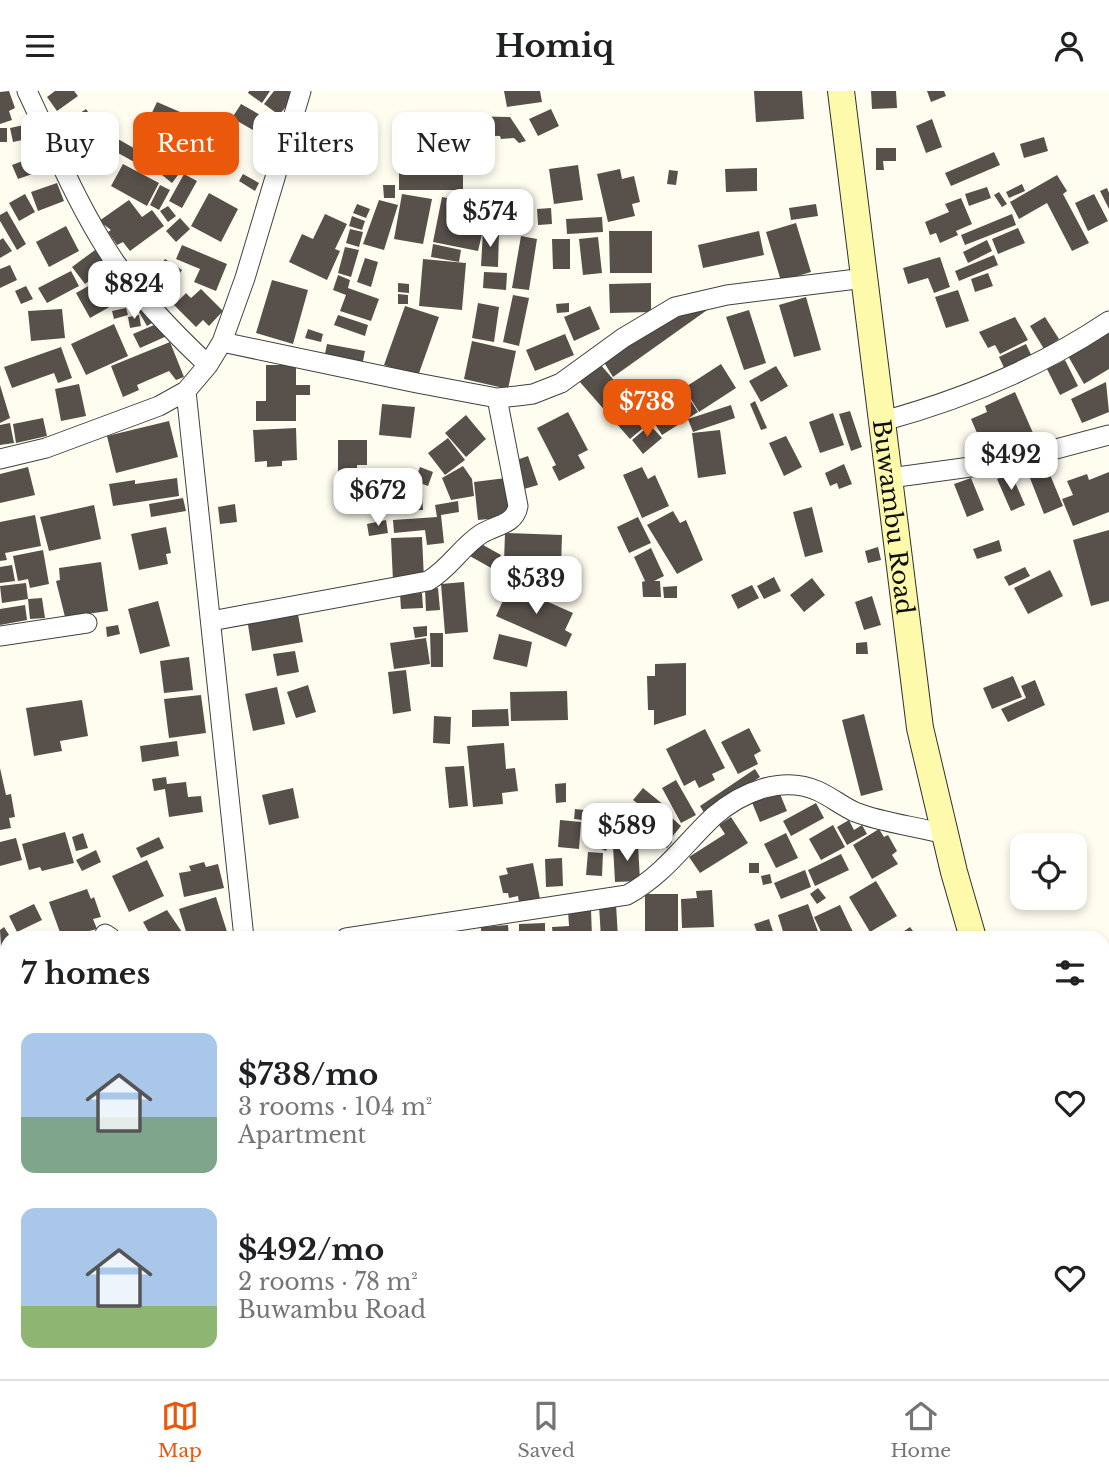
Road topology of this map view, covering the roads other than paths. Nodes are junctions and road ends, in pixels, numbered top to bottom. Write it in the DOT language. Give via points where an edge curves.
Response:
graph roads {
  1 [pos="27,91"];
  2 [pos="301,91"];
  3 [pos="841,91"];
  4 [pos="865,278"];
  5 [pos="1109,321"];
  6 [pos="222,342"];
  7 [pos="208,365"];
  8 [pos="186,391"];
  9 [pos="497,398"];
  10 [pos="883,421"];
  11 [pos="1109,435"];
  12 [pos="0,459"];
  13 [pos="890,478"];
  14 [pos="211,621"];
  15 [pos="87,623"];
  16 [pos="0,636"];
  17 [pos="944,834"];
  18 [pos="243,931"];
  19 [pos="392,931"];
  20 [pos="971,931"];
  1 -- 7 [label="street" via="116,263 176,335"];
  2 -- 6 [label="street"];
  3 -- 4 [label="street, Buwambu Road"];
  4 -- 9 [label="street" via="727,295 675,307 561,383 533,394"];
  4 -- 10 [label="street, Buwambu Road"];
  5 -- 10 [label="street" via="1065,350 988,387"];
  6 -- 7 [label="street"];
  6 -- 9 [label="street"];
  7 -- 8 [label="street"];
  8 -- 12 [label="street" via="86,435"];
  8 -- 14 [label="street"];
  9 -- 14 [label="street" via="518,506 510,520 470,542 428,582"];
  10 -- 13 [label="street, Buwambu Road"];
  11 -- 13 [label="street" via="1007,462"];
  13 -- 17 [label="street, Buwambu Road" via="920,728"];
  14 -- 18 [label="street"];
  15 -- 16 [label="street"];
  17 -- 19 [label="street" via="861,814 815,790 769,786 738,799 714,817 668,866 627,895"];
  17 -- 20 [label="street, Buwambu Road"];
}
